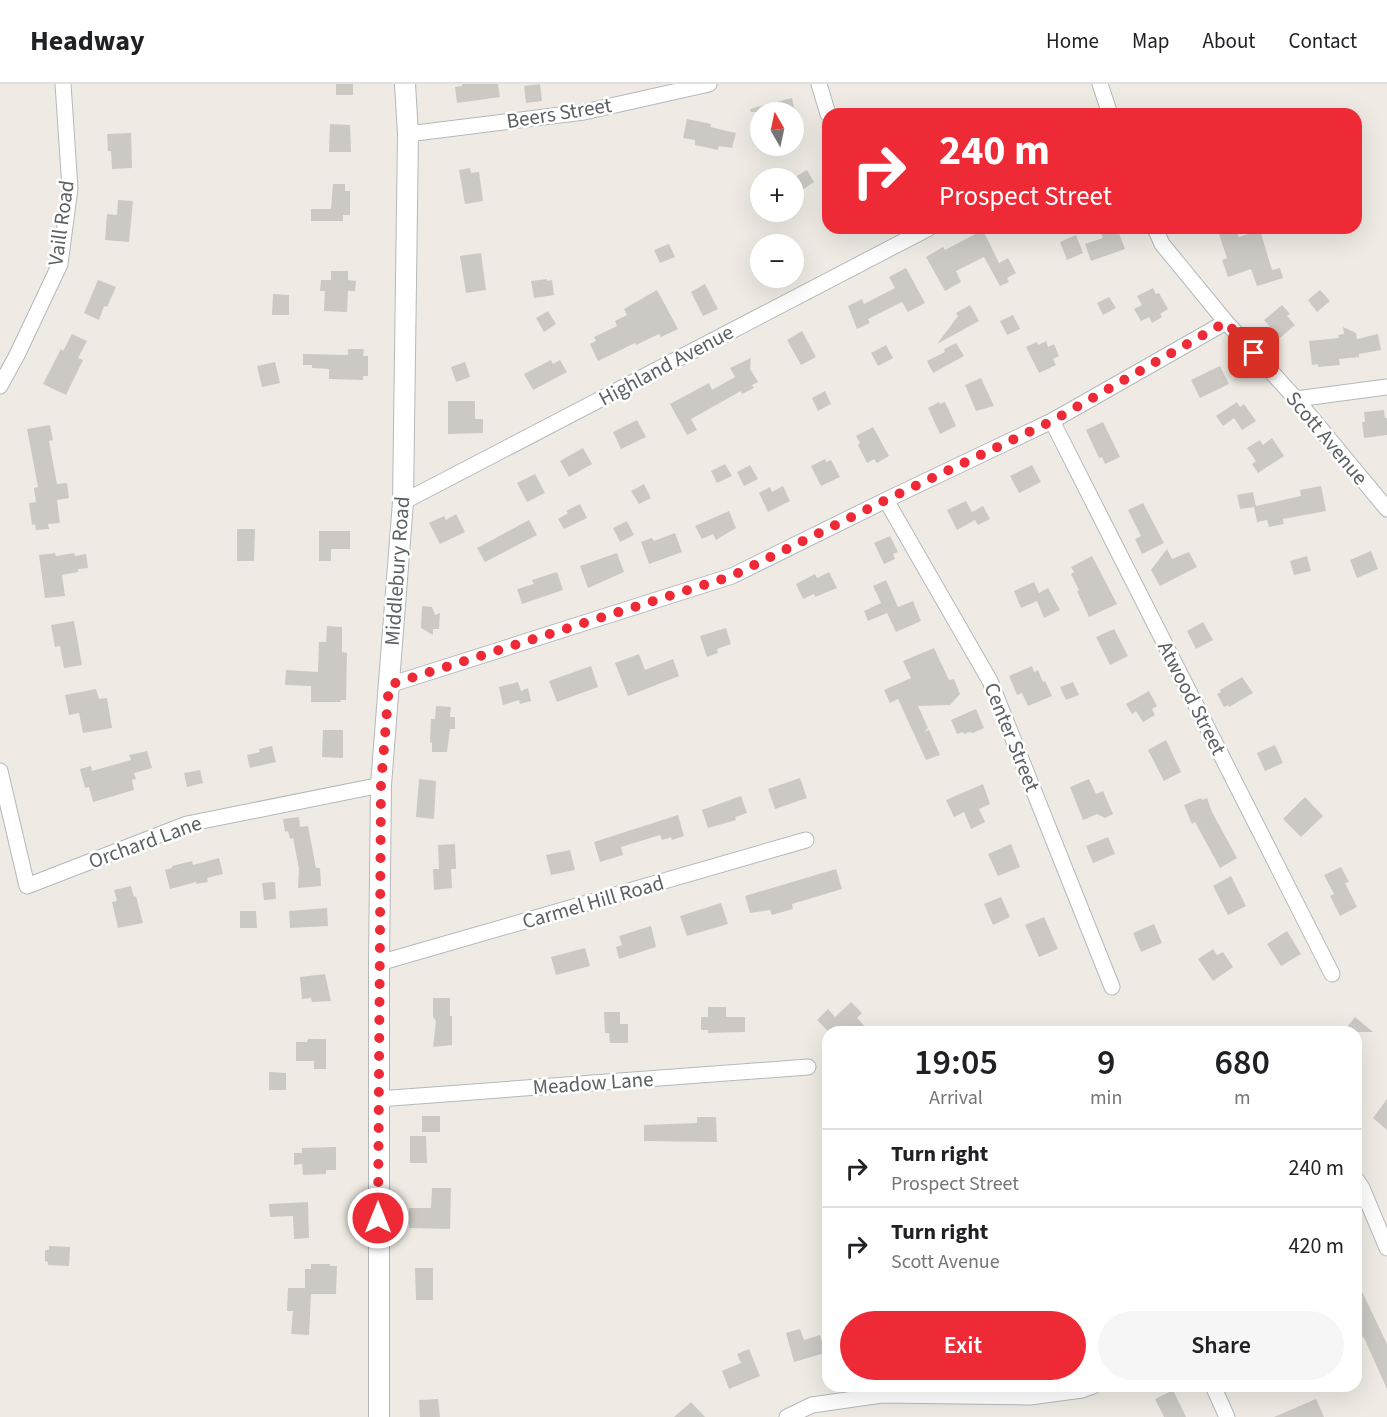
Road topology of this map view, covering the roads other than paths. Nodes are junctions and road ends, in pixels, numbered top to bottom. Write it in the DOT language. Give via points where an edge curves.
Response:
graph roads {
  1 [pos="63,84"];
  2 [pos="405,84"];
  3 [pos="709,84"];
  4 [pos="819,84"];
  5 [pos="1100,84"];
  6 [pos="826,108"];
  7 [pos="1108,108"];
  8 [pos="408,134"];
  9 [pos="917,234"];
  10 [pos="1158,234"];
  11 [pos="1226,322"];
  12 [pos="0,386"];
  13 [pos="1387,387"];
  14 [pos="1296,399"];
  15 [pos="1052,421"];
  16 [pos="886,500"];
  17 [pos="403,502"];
  18 [pos="1387,509"];
  19 [pos="389,685"];
  20 [pos="0,771"];
  21 [pos="381,785"];
  22 [pos="806,840"];
  23 [pos="379,963"];
  24 [pos="1332,974"];
  25 [pos="1112,987"];
  26 [pos="808,1067"];
  27 [pos="378,1099"];
  28 [pos="1362,1188"];
  29 [pos="1387,1248"];
  30 [pos="1067,1392"];
  31 [pos="1216,1392"];
  32 [pos="379,1417"];
  33 [pos="787,1417"];
  34 [pos="1227,1417"];
  1 -- 12 [label="street, Vaill Road" via="70,188 60,264"];
  2 -- 8 [label="street, Middlebury Road"];
  3 -- 8 [label="street, Beers Street" via="584,112"];
  4 -- 6 [label="street"];
  5 -- 7 [label="street"];
  8 -- 17 [label="street, Middlebury Road"];
  9 -- 17 [label="street, Highland Avenue"];
  10 -- 11 [label="street, Scott Avenue"];
  11 -- 14 [label="street, Scott Avenue"];
  11 -- 15 [label="street"];
  13 -- 14 [label="street"];
  14 -- 18 [label="street, Scott Avenue"];
  15 -- 16 [label="street"];
  15 -- 24 [label="street, Atwood Street"];
  16 -- 19 [label="street" via="732,576"];
  16 -- 25 [label="street, Center Street" via="990,681"];
  17 -- 19 [label="street, Middlebury Road"];
  19 -- 21 [label="street, Middlebury Road"];
  20 -- 21 [label="street, Orchard Lane" via="27,886 187,824"];
  21 -- 23 [label="street, Middlebury Road"];
  22 -- 23 [label="street, Carmel Hill Road"];
  23 -- 27 [label="street, Middlebury Road"];
  26 -- 27 [label="street, Meadow Lane"];
  27 -- 32 [label="street, Middlebury Road"];
  28 -- 29 [label="street"];
  30 -- 33 [label="street" via="1030,1397 882,1395 812,1405"];
  31 -- 34 [label="street"];
}
